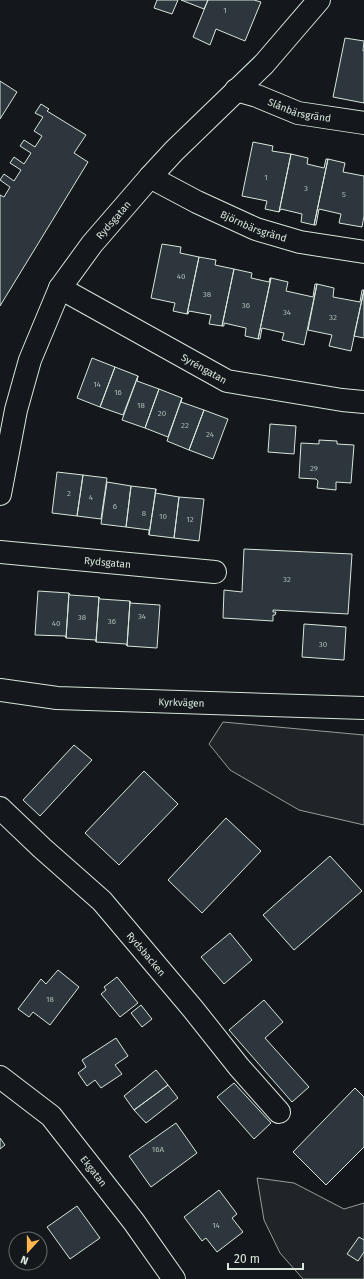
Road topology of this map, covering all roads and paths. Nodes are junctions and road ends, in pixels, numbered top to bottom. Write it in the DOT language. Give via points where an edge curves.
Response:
graph roads {
  1 [pos="319,0"];
  2 [pos="236,90"];
  3 [pos="364,123"];
  4 [pos="150,177"];
  5 [pos="364,252"];
  6 [pos="60,288"];
  7 [pos="364,402"];
  8 [pos="0,494"];
  9 [pos="0,552"];
  10 [pos="215,572"];
  11 [pos="0,690"];
  12 [pos="364,708"];
  13 [pos="0,808"];
  14 [pos="0,1077"];
  15 [pos="279,1112"];
  16 [pos="174,1279"];
  1 -- 2 [label="street, Rydsgatan" via="264,64"];
  2 -- 3 [label="street, Slånbärsgränd" via="298,113"];
  2 -- 4 [label="street, Rydsgatan"];
  4 -- 5 [label="street, Björnbärsgränd" via="256,229 300,242"];
  4 -- 6 [label="street, Rydsgatan" via="92,244"];
  6 -- 7 [label="street, Syréngatan" via="227,381"];
  6 -- 8 [label="street, Rydsgatan" via="28,367 16,410"];
  9 -- 10 [label="street, Rydsgatan"];
  11 -- 12 [label="street, Kyrkvägen" via="57,698"];
  13 -- 15 [label="street, Rydsbacken" via="102,901"];
  14 -- 16 [label="street, Ekgatan" via="51,1116 134,1222"];
}
